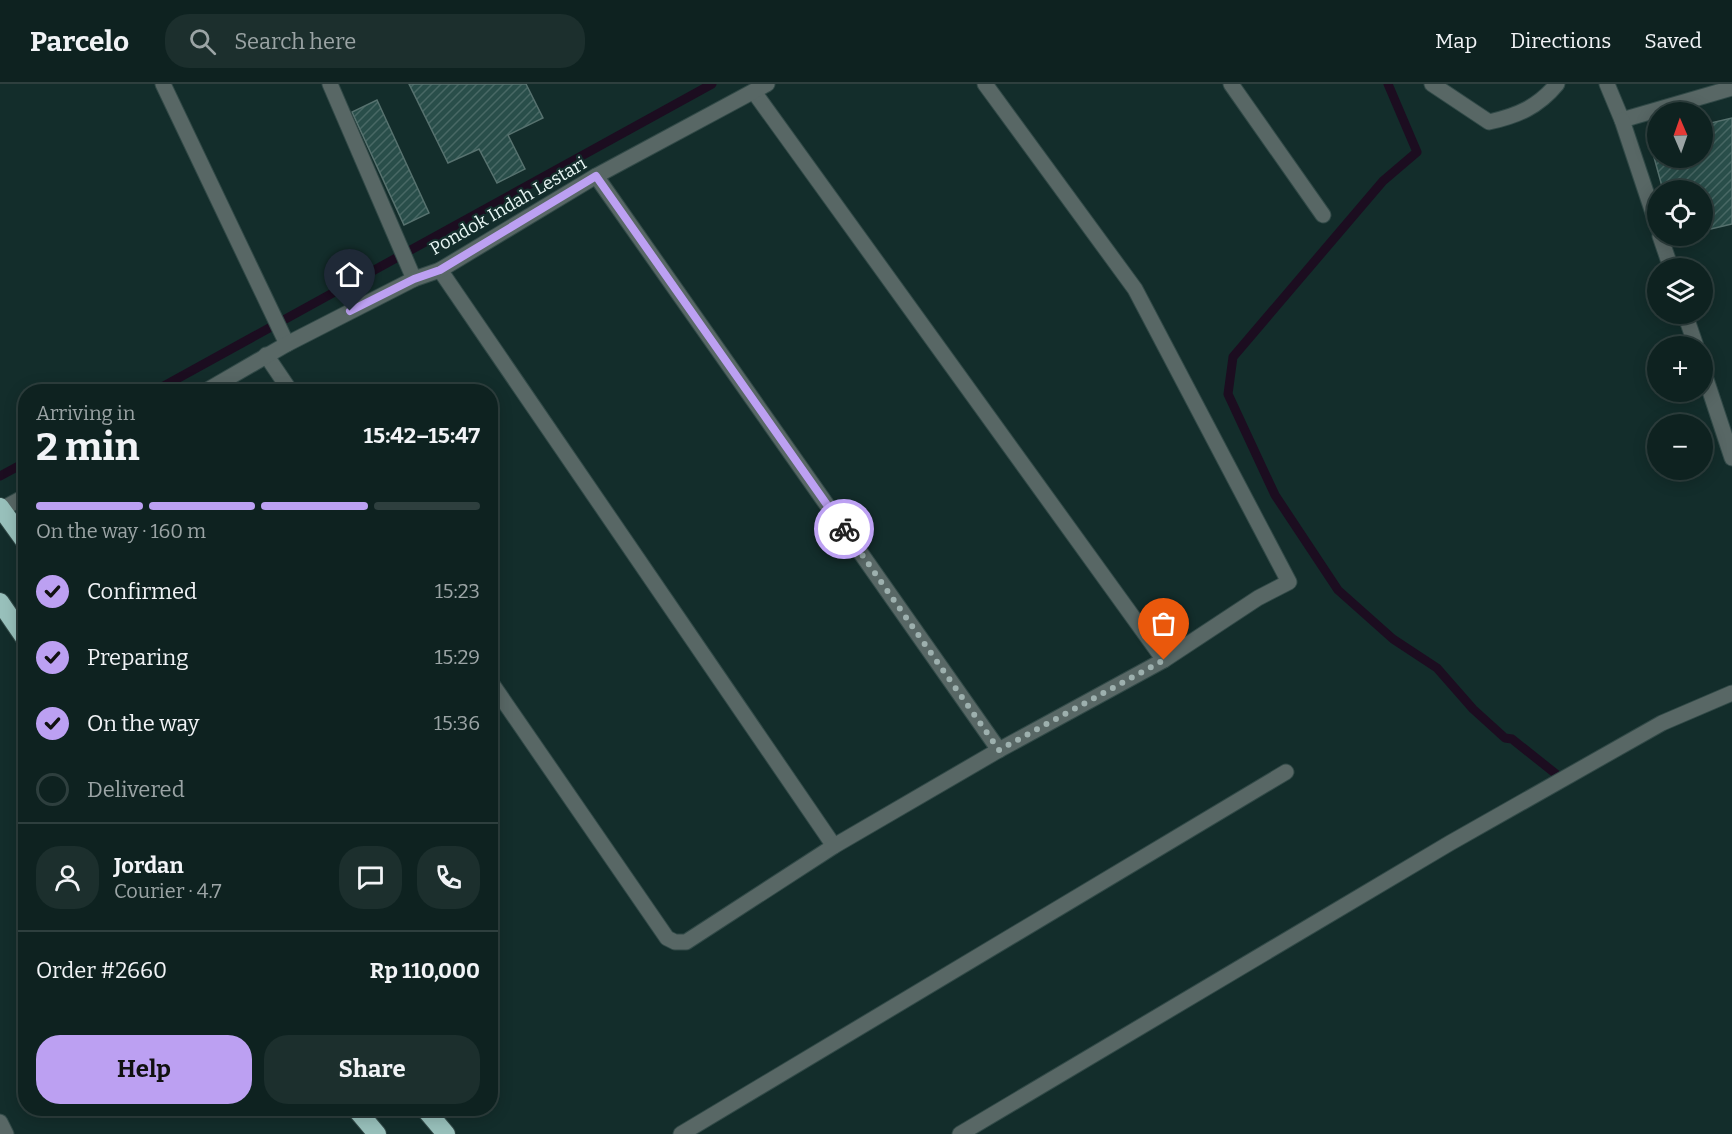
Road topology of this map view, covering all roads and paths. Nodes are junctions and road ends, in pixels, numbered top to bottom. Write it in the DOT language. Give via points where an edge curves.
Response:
graph roads {
  1 [pos="163,84"];
  2 [pos="330,84"];
  3 [pos="985,84"];
  4 [pos="1231,84"];
  5 [pos="1432,84"];
  6 [pos="1557,84"];
  7 [pos="1607,84"];
  8 [pos="761,88"];
  9 [pos="1732,88"];
  10 [pos="1623,120"];
  11 [pos="596,176"];
  12 [pos="1647,194"];
  13 [pos="1323,215"];
  14 [pos="440,270"];
  15 [pos="414,279"];
  16 [pos="287,344"];
  17 [pos="266,355"];
  18 [pos="217,384"];
  19 [pos="286,384"];
  20 [pos="1713,400"];
  21 [pos="1732,458"];
  22 [pos="18,500"];
  23 [pos="1,508"];
  24 [pos="18,532"];
  25 [pos="0,602"];
  26 [pos="18,628"];
  27 [pos="1164,660"];
  28 [pos="498,693"];
  29 [pos="1732,693"];
  30 [pos="999,750"];
  31 [pos="1286,772"];
  32 [pos="834,846"];
  33 [pos="362,1116"];
  34 [pos="431,1116"];
  35 [pos="0,1122"];
  36 [pos="6,1134"];
  37 [pos="377,1134"];
  38 [pos="446,1134"];
  39 [pos="681,1134"];
  40 [pos="960,1134"];
  1 -- 16 [label="street"];
  2 -- 15 [label="street"];
  3 -- 27 [label="street" via="1135,289 1289,582"];
  4 -- 13 [label="street"];
  5 -- 6 [label="street" via="1489,122 1516,116 1543,100"];
  7 -- 10 [label="street"];
  8 -- 11 [label="street, Pondok Indah Lestari"];
  8 -- 27 [label="street"];
  9 -- 10 [label="street"];
  10 -- 12 [label="street"];
  11 -- 14 [label="street, Pondok Indah Lestari"];
  11 -- 30 [label="street"];
  14 -- 15 [label="street, Pondok Indah Lestari"];
  14 -- 32 [label="street"];
  15 -- 16 [label="street, Pondok Indah Lestari"];
  16 -- 17 [label="street, Pondok Indah Lestari"];
  17 -- 18 [label="street, Pondok Indah Lestari"];
  17 -- 19 [label="street"];
  20 -- 21 [label="street"];
  22 -- 23 [label="street"];
  23 -- 24 [label="highway"];
  25 -- 26 [label="highway"];
  27 -- 30 [label="street"];
  28 -- 32 [label="street" via="667,938 675,942 686,942"];
  29 -- 40 [label="street" via="1662,723 1450,843"];
  30 -- 32 [label="street"];
  31 -- 39 [label="street"];
  33 -- 37 [label="highway"];
  34 -- 38 [label="highway"];
  35 -- 36 [label="street"];
}
